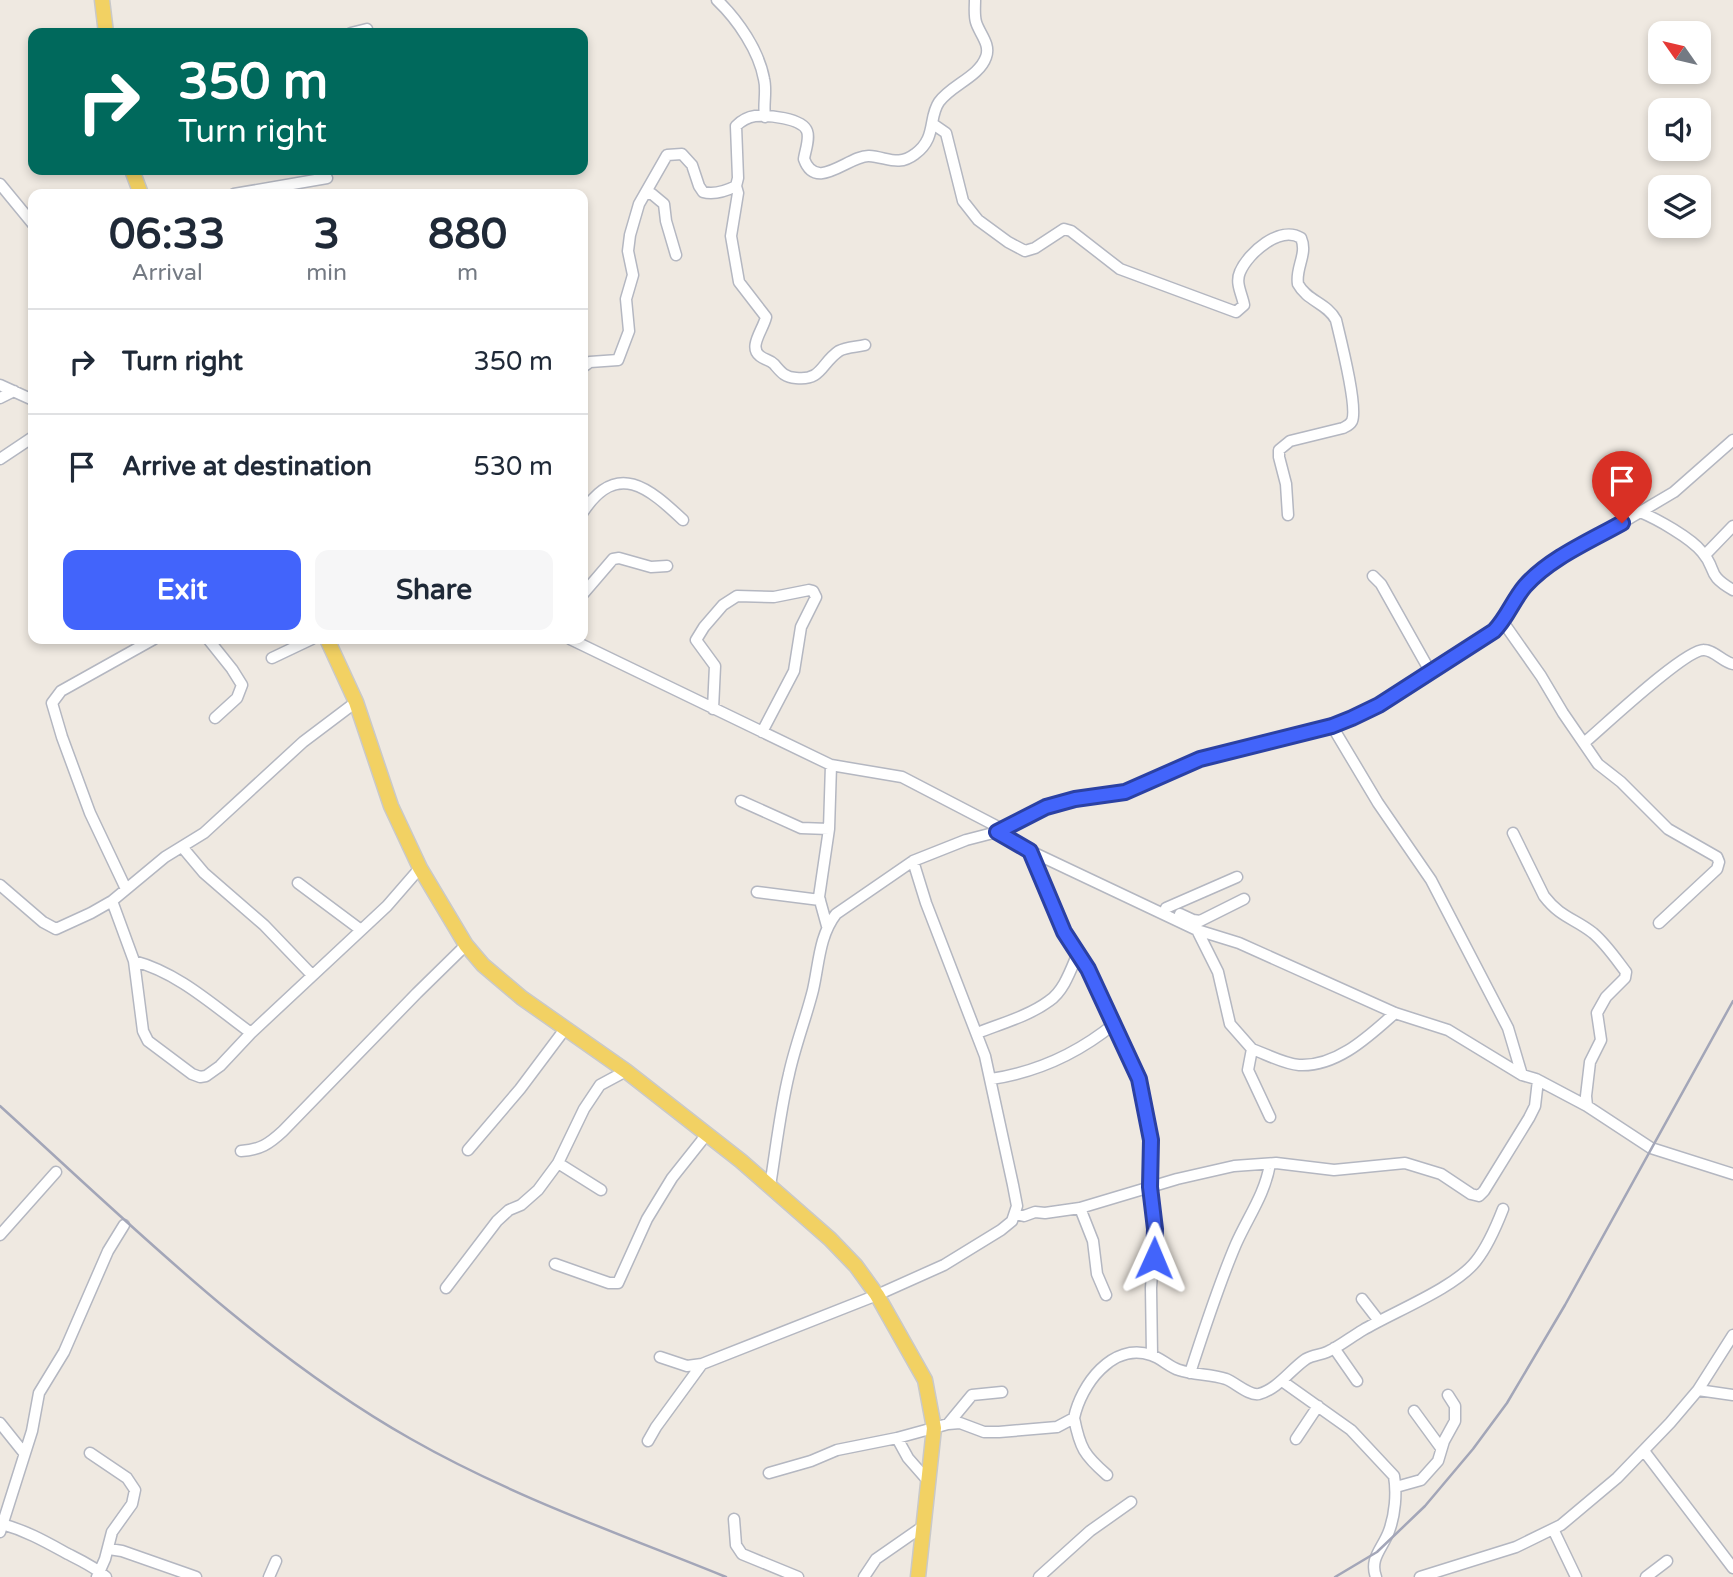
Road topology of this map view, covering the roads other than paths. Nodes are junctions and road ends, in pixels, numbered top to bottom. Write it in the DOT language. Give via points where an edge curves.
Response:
graph roads {
  1 [pos="102,0"];
  2 [pos="717,0"];
  3 [pos="975,0"];
  4 [pos="105,28"];
  5 [pos="765,117"];
  6 [pos="933,124"];
  7 [pos="327,178"];
  8 [pos="0,184"];
  9 [pos="736,186"];
  10 [pos="263,189"];
  11 [pos="646,194"];
  12 [pos="28,218"];
  13 [pos="676,255"];
  14 [pos="865,345"];
  15 [pos="588,363"];
  16 [pos="0,386"];
  17 [pos="14,391"];
  18 [pos="0,398"];
  19 [pos="28,398"];
  20 [pos="28,440"];
  21 [pos="1733,440"];
  22 [pos="0,459"];
  23 [pos="588,504"];
  24 [pos="1640,512"];
  25 [pos="1288,515"];
  26 [pos="683,520"];
  27 [pos="1733,526"];
  28 [pos="1705,555"];
  29 [pos="667,566"];
  30 [pos="1373,576"];
  31 [pos="588,588"];
  32 [pos="1733,590"];
  33 [pos="1503,622"];
  34 [pos="145,644"];
  35 [pos="212,644"];
  36 [pos="301,644"];
  37 [pos="329,644"];
  38 [pos="580,644"];
  39 [pos="272,658"];
  40 [pos="1733,664"];
  41 [pos="1431,673"];
  42 [pos="356,702"];
  43 [pos="713,709"];
  44 [pos="215,718"];
  45 [pos="1332,726"];
  46 [pos="762,732"];
  47 [pos="1584,743"];
  48 [pos="831,765"];
  49 [pos="741,801"];
  50 [pos="829,829"];
  51 [pos="1000,831"];
  52 [pos="1513,833"];
  53 [pos="183,848"];
  54 [pos="1030,851"];
  55 [pos="913,861"];
  56 [pos="420,868"];
  57 [pos="1237,877"];
  58 [pos="298,883"];
  59 [pos="0,885"];
  60 [pos="126,889"];
  61 [pos="757,892"];
  62 [pos="1244,899"];
  63 [pos="820,900"];
  64 [pos="112,901"];
  65 [pos="1141,904"];
  66 [pos="1166,908"];
  67 [pos="1660,923"];
  68 [pos="827,926"];
  69 [pos="360,930"];
  70 [pos="1197,930"];
  71 [pos="466,945"];
  72 [pos="1078,953"];
  73 [pos="134,961"];
  74 [pos="312,975"];
  75 [pos="1395,1013"];
  76 [pos="1114,1024"];
  77 [pos="565,1028"];
  78 [pos="251,1033"];
  79 [pos="977,1033"];
  80 [pos="1252,1049"];
  81 [pos="626,1071"];
  82 [pos="1522,1074"];
  83 [pos="991,1079"];
  84 [pos="1538,1080"];
  85 [pos="1587,1106"];
  86 [pos="1270,1117"];
  87 [pos="707,1134"];
  88 [pos="468,1150"];
  89 [pos="242,1151"];
  90 [pos="558,1163"];
  91 [pos="1270,1164"];
  92 [pos="56,1172"];
  93 [pos="1733,1174"];
  94 [pos="769,1186"];
  95 [pos="1150,1187"];
  96 [pos="601,1190"];
  97 [pos="1080,1208"];
  98 [pos="1503,1209"];
  99 [pos="1016,1214"];
  100 [pos="124,1225"];
  101 [pos="0,1235"];
  102 [pos="555,1264"];
  103 [pos="446,1287"];
  104 [pos="877,1295"];
  105 [pos="1106,1295"];
  106 [pos="1362,1299"];
  107 [pos="1379,1321"];
  108 [pos="1733,1335"];
  109 [pos="1334,1348"];
  110 [pos="1152,1355"];
  111 [pos="660,1357"];
  112 [pos="702,1364"];
  113 [pos="1190,1373"];
  114 [pos="1282,1381"];
  115 [pos="1357,1381"];
  116 [pos="1698,1390"];
  117 [pos="1002,1392"];
  118 [pos="1448,1395"];
  119 [pos="1733,1395"];
  120 [pos="1318,1406"];
  121 [pos="1414,1411"];
  122 [pos="1074,1418"];
  123 [pos="0,1423"];
  124 [pos="941,1426"];
  125 [pos="897,1438"];
  126 [pos="1296,1439"];
  127 [pos="648,1441"];
  128 [pos="1441,1448"];
  129 [pos="1644,1451"];
  130 [pos="24,1453"];
  131 [pos="90,1453"];
  132 [pos="769,1473"];
  133 [pos="1107,1475"];
  134 [pos="929,1482"];
  135 [pos="1396,1487"];
  136 [pos="1130,1502"];
  137 [pos="734,1519"];
  138 [pos="925,1525"];
  139 [pos="1,1528"];
  140 [pos="1553,1529"];
  141 [pos="109,1549"];
  142 [pos="276,1561"];
  143 [pos="1667,1561"];
  144 [pos="1733,1568"];
  145 [pos="101,1575"];
  146 [pos="196,1577"];
  147 [pos="269,1577"];
  148 [pos="798,1577"];
  149 [pos="864,1577"];
  150 [pos="918,1577"];
  151 [pos="1039,1577"];
  152 [pos="1376,1577"];
  153 [pos="1420,1577"];
  154 [pos="1576,1577"];
  155 [pos="1646,1577"];
  1 -- 4 [label="main road"];
  2 -- 5 [label="street" via="756,53 764,78"];
  3 -- 6 [label="street" via="976,23 987,55 941,99"];
  5 -- 6 [label="street" via="793,120 803,126 808,136 806,164 827,174 859,157 905,161 926,142"];
  5 -- 9 [label="street" via="748,118 736,126"];
  6 -- 25 [label="street" via="946,133 963,201 971,214 1025,251 1064,229 1120,269 1236,312 1244,304 1240,270 1258,248 1281,234 1301,238 1304,252 1298,284 1336,320 1353,417 1343,428 1290,441 1279,450"];
  7 -- 10 [label="street"];
  8 -- 12 [label="street"];
  9 -- 11 [label="street" via="703,192 689,160 671,154"];
  9 -- 14 [label="street" via="731,236 739,282 766,317 756,353 782,374 806,380 842,349"];
  11 -- 13 [label="street" via="664,204"];
  11 -- 15 [label="street" via="630,235 629,334 618,360"];
  16 -- 17 [label="street"];
  17 -- 18 [label="street"];
  17 -- 19 [label="street"];
  20 -- 22 [label="street"];
  21 -- 24 [label="street" via="1674,492"];
  23 -- 26 [label="street" via="608,487 629,482 644,488"];
  24 -- 28 [label="street" via="1665,524"];
  24 -- 33 [label="street" via="1537,573"];
  27 -- 28 [label="street"];
  28 -- 32 [label="street" via="1714,578"];
  29 -- 31 [label="street" via="613,559"];
  30 -- 41 [label="street"];
  33 -- 41 [label="street"];
  33 -- 47 [label="street"];
  34 -- 60 [label="street" via="61,691 52,703 90,813"];
  35 -- 44 [label="street" via="242,685 237,698"];
  36 -- 39 [label="street"];
  37 -- 42 [label="main road"];
  38 -- 43 [label="street"];
  40 -- 47 [label="street" via="1697,651"];
  41 -- 45 [label="street" via="1379,705"];
  42 -- 53 [label="street" via="303,742 226,815"];
  42 -- 56 [label="main road" via="391,806"];
  43 -- 46 [label="street"];
  43 -- 46 [label="street" via="715,666 696,640 704,627 737,596 774,597 809,590 816,597 798,636 794,671"];
  45 -- 51 [label="street" via="1200,759 1125,792 1046,807"];
  45 -- 82 [label="street" via="1431,880 1508,1028"];
  46 -- 48 [label="street"];
  47 -- 67 [label="street" via="1598,764 1659,822 1720,862"];
  48 -- 50 [label="street"];
  48 -- 51 [label="street" via="902,777"];
  49 -- 50 [label="street" via="801,828"];
  50 -- 63 [label="street"];
  51 -- 54 [label="street"];
  51 -- 55 [label="street"];
  52 -- 85 [label="street" via="1550,904 1598,938 1626,972 1597,1013 1601,1040 1590,1062"];
  53 -- 60 [label="street"];
  53 -- 74 [label="street"];
  54 -- 65 [label="street"];
  54 -- 72 [label="street" via="1064,932"];
  55 -- 68 [label="street" via="836,914"];
  55 -- 79 [label="street"];
  56 -- 69 [label="street"];
  56 -- 71 [label="main road"];
  57 -- 66 [label="street"];
  58 -- 69 [label="street"];
  59 -- 64 [label="street" via="56,929"];
  60 -- 64 [label="street"];
  61 -- 63 [label="street"];
  62 -- 66 [label="street" via="1200,921"];
  63 -- 68 [label="street"];
  64 -- 73 [label="street"];
  65 -- 66 [label="street"];
  65 -- 70 [label="street"];
  68 -- 94 [label="street" via="789,1074"];
  69 -- 74 [label="street"];
  70 -- 75 [label="street" via="1239,943"];
  70 -- 80 [label="street" via="1218,972 1230,1024"];
  71 -- 77 [label="main road" via="522,998"];
  71 -- 89 [label="street" via="270,1144"];
  72 -- 76 [label="street"];
  72 -- 79 [label="street" via="1050,1001"];
  73 -- 78 [label="street" via="162,971"];
  73 -- 78 [label="street" via="142,1031 148,1041 192,1074 200,1077 213,1071"];
  74 -- 78 [label="street"];
  75 -- 80 [label="street" via="1355,1046 1314,1064 1297,1065"];
  75 -- 82 [label="street" via="1448,1030"];
  76 -- 83 [label="street" via="1057,1062"];
  76 -- 95 [label="street" via="1144,1097 1151,1140"];
  77 -- 81 [label="main road"];
  77 -- 88 [label="street"];
  79 -- 83 [label="street"];
  80 -- 86 [label="street" via="1248,1070"];
  81 -- 87 [label="main road"];
  81 -- 90 [label="street" via="600,1085 591,1096"];
  82 -- 84 [label="street"];
  83 -- 99 [label="street"];
  84 -- 85 [label="street"];
  84 -- 91 [label="street" via="1529,1118 1479,1196 1441,1174 1405,1163 1334,1170"];
  85 -- 93 [label="street" via="1651,1147"];
  87 -- 94 [label="main road"];
  87 -- 102 [label="street" via="647,1219 618,1283"];
  90 -- 96 [label="street"];
  90 -- 103 [label="street" via="538,1190 497,1222"];
  91 -- 95 [label="street" via="1234,1166"];
  91 -- 113 [label="street" via="1261,1196 1220,1282"];
  92 -- 101 [label="street"];
  94 -- 104 [label="main road" via="830,1239"];
  95 -- 97 [label="street"];
  95 -- 110 [label="street" via="1155,1229"];
  97 -- 99 [label="street"];
  97 -- 105 [label="street"];
  98 -- 107 [label="street" via="1475,1264 1403,1311"];
  99 -- 104 [label="street" via="1001,1230 944,1265"];
  100 -- 130 [label="street" via="64,1352 39,1393"];
  104 -- 112 [label="street"];
  104 -- 124 [label="main road" via="925,1380"];
  106 -- 107 [label="street"];
  107 -- 109 [label="street"];
  108 -- 116 [label="street"];
  109 -- 114 [label="street" via="1304,1361"];
  109 -- 115 [label="street"];
  110 -- 113 [label="street"];
  110 -- 122 [label="street" via="1117,1356 1082,1394"];
  111 -- 112 [label="street" via="687,1366"];
  112 -- 127 [label="street"];
  113 -- 114 [label="street" via="1228,1380 1256,1394"];
  114 -- 120 [label="street"];
  116 -- 119 [label="street"];
  116 -- 129 [label="street"];
  117 -- 124 [label="street" via="972,1395"];
  118 -- 128 [label="street" via="1455,1406 1455,1420"];
  120 -- 126 [label="street"];
  120 -- 135 [label="street" via="1351,1430 1383,1463"];
  121 -- 128 [label="street"];
  122 -- 124 [label="street" via="1057,1427 992,1432 960,1423"];
  122 -- 133 [label="street" via="1079,1443 1089,1460"];
  123 -- 130 [label="street"];
  124 -- 125 [label="street"];
  124 -- 134 [label="main road"];
  125 -- 132 [label="street" via="837,1450"];
  125 -- 134 [label="street"];
  128 -- 135 [label="street" via="1438,1461 1425,1477"];
  129 -- 140 [label="street"];
  129 -- 144 [label="street"];
  130 -- 139 [label="street"];
  131 -- 141 [label="street" via="127,1478 135,1490 132,1504 112,1532"];
  134 -- 138 [label="main road"];
  135 -- 152 [label="street" via="1389,1531 1373,1563"];
  136 -- 151 [label="street"];
  137 -- 148 [label="street" via="736,1545 742,1554"];
  138 -- 149 [label="street" via="876,1559"];
  138 -- 150 [label="main road"];
  139 -- 145 [label="street" via="32,1534"];
  140 -- 153 [label="street" via="1516,1547"];
  140 -- 154 [label="street"];
  141 -- 145 [label="street"];
  141 -- 146 [label="street"];
  142 -- 147 [label="street"];
  143 -- 155 [label="street"];
}
